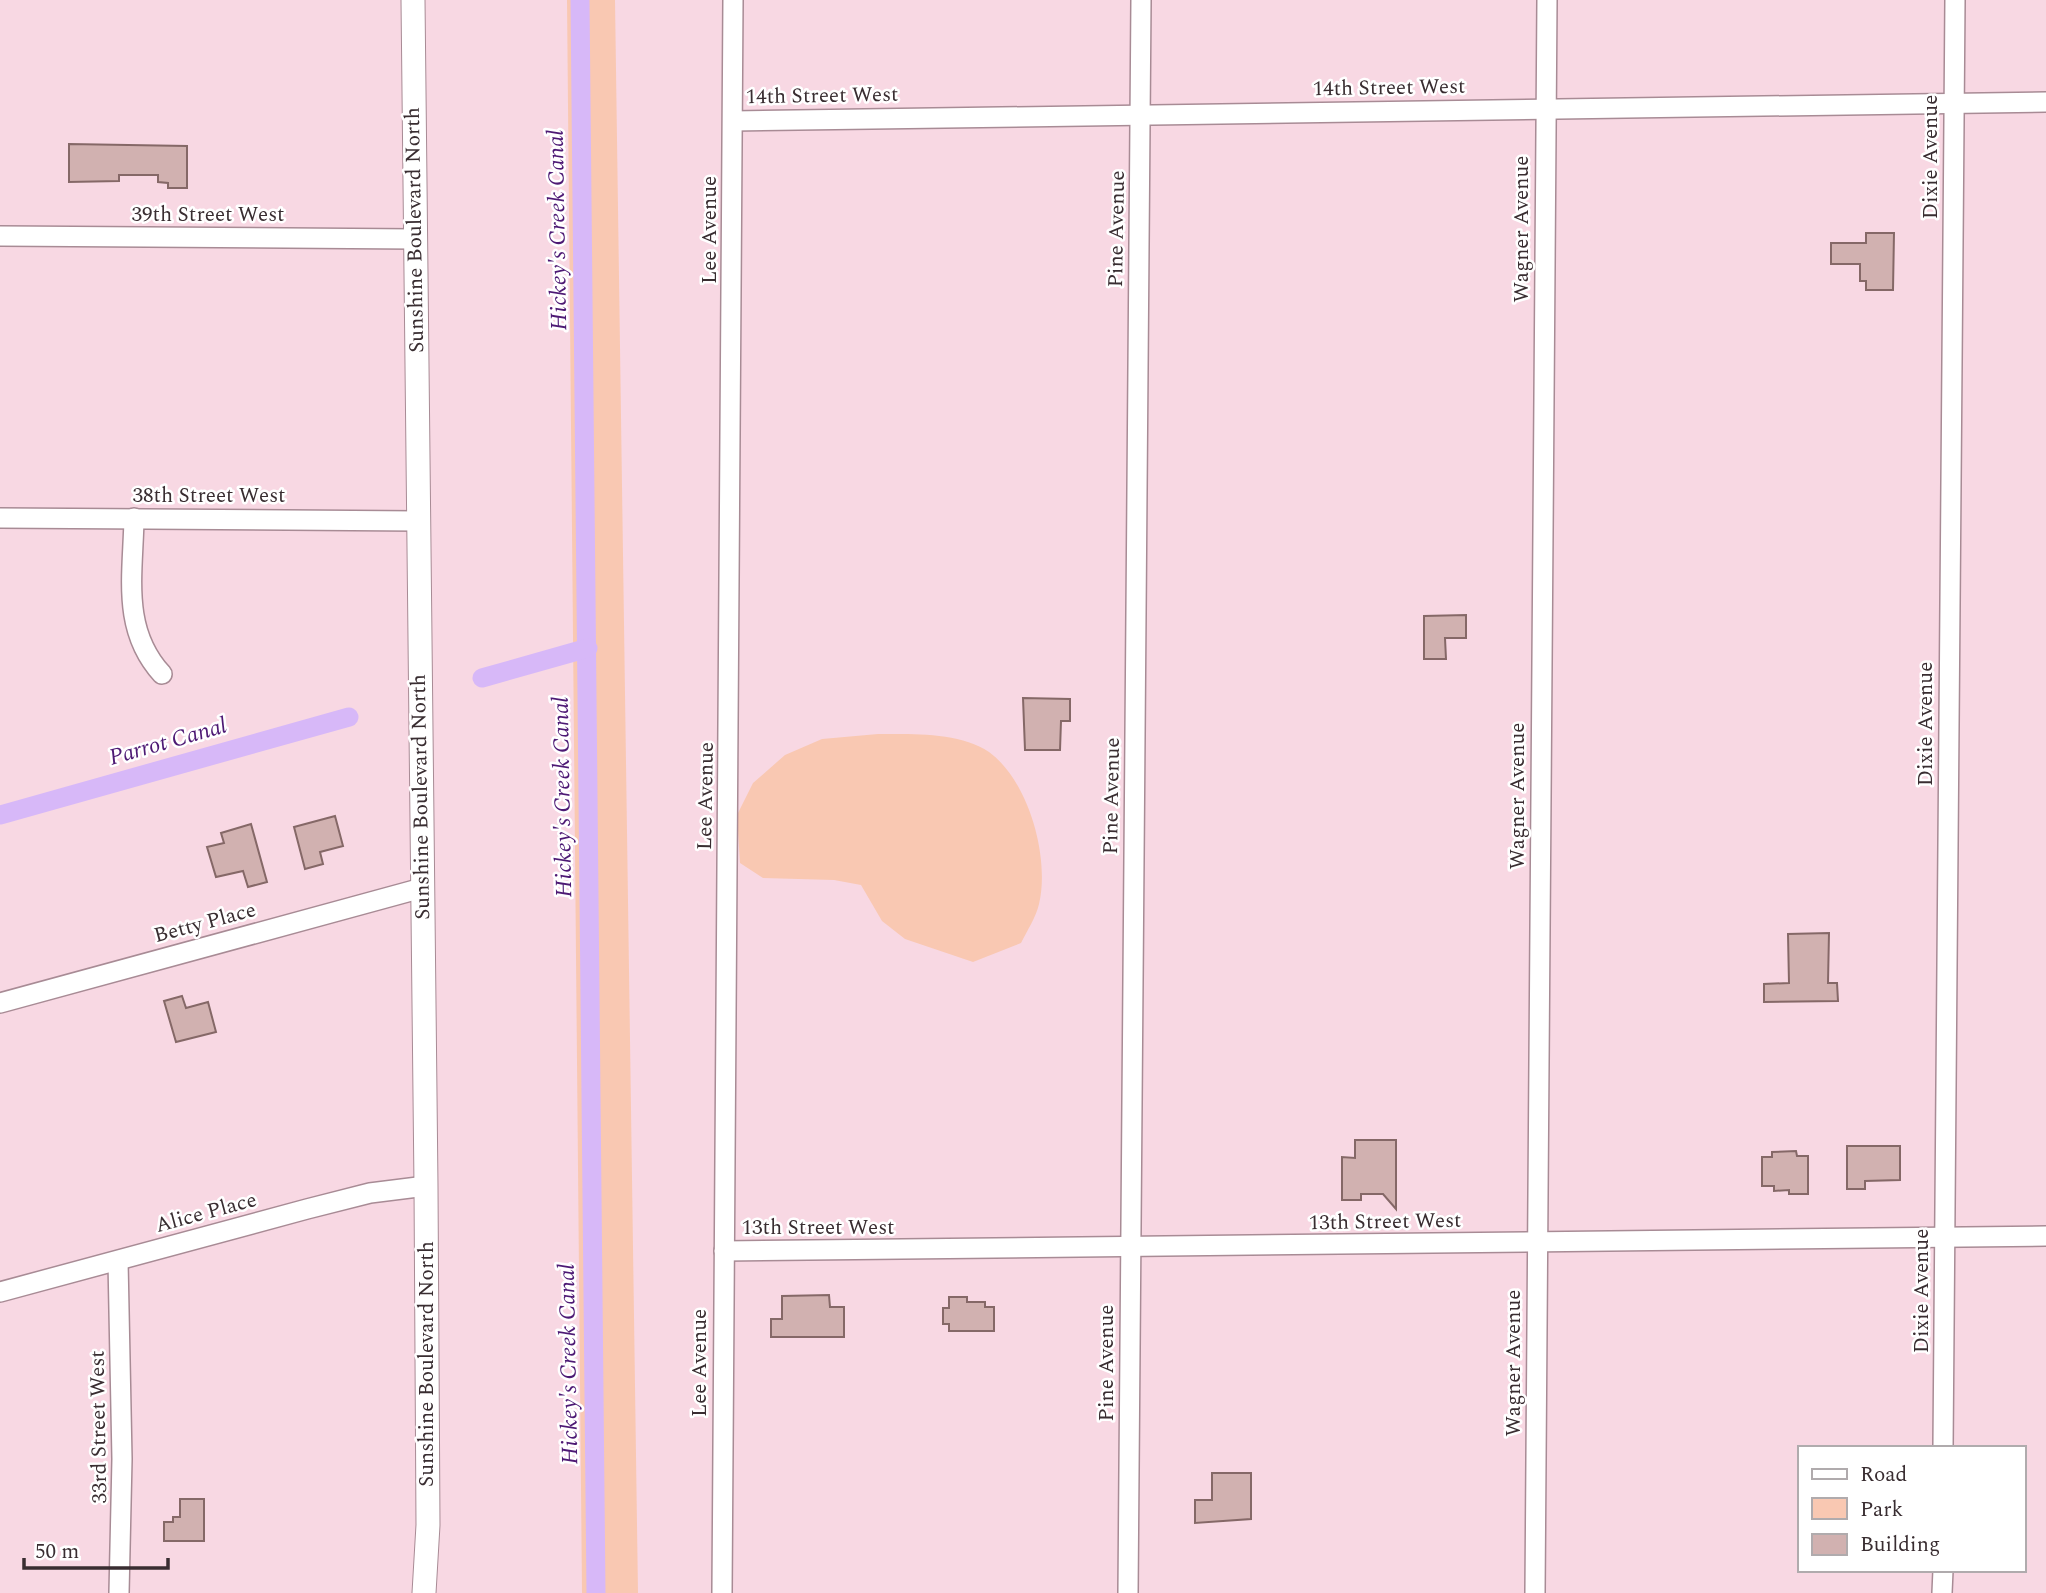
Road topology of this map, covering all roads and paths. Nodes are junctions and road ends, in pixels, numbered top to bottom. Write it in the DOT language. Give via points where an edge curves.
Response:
graph roads {
  1 [pos="413,0"];
  2 [pos="733,0"];
  3 [pos="1141,0"];
  4 [pos="1547,0"];
  5 [pos="1955,0"];
  6 [pos="2046,102"];
  7 [pos="1954,103"];
  8 [pos="1546,108"];
  9 [pos="1141,114"];
  10 [pos="733,121"];
  11 [pos="0,236"];
  12 [pos="415,239"];
  13 [pos="0,518"];
  14 [pos="134,518"];
  15 [pos="418,521"];
  16 [pos="162,674"];
  17 [pos="422,888"];
  18 [pos="0,1003"];
  19 [pos="426,1186"];
  20 [pos="2046,1236"];
  21 [pos="1945,1237"];
  22 [pos="1537,1243"];
  23 [pos="1130,1248"];
  24 [pos="724,1251"];
  25 [pos="118,1261"];
  26 [pos="0,1292"];
  27 [pos="1943,1446"];
  28 [pos="1942,1572"];
  29 [pos="119,1593"];
  30 [pos="424,1593"];
  31 [pos="722,1593"];
  32 [pos="1128,1593"];
  33 [pos="1535,1593"];
  34 [pos="1942,1593"];
  1 -- 12 [label="street, Sunshine Boulevard North"];
  2 -- 10 [label="street, Lee Avenue"];
  3 -- 9 [label="street, Pine Avenue"];
  4 -- 8 [label="street, Wagner Avenue"];
  5 -- 7 [label="street, Dixie Avenue"];
  6 -- 7 [label="street, 14th Street West"];
  7 -- 8 [label="street, 14th Street West"];
  7 -- 21 [label="street, Dixie Avenue"];
  8 -- 9 [label="street, 14th Street West"];
  8 -- 22 [label="street, Wagner Avenue"];
  9 -- 10 [label="street, 14th Street West"];
  9 -- 23 [label="street, Pine Avenue"];
  10 -- 24 [label="street, Lee Avenue"];
  11 -- 12 [label="street, 39th Street West"];
  12 -- 15 [label="street, Sunshine Boulevard North"];
  13 -- 14 [label="street, 38th Street West"];
  14 -- 15 [label="street, 38th Street West"];
  14 -- 16 [label="street" via="135,626 147,658"];
  15 -- 17 [label="street, Sunshine Boulevard North"];
  17 -- 18 [label="street, Betty Place"];
  17 -- 19 [label="street, Sunshine Boulevard North"];
  19 -- 25 [label="street, Alice Place" via="370,1193"];
  19 -- 30 [label="street, Sunshine Boulevard North" via="428,1525"];
  20 -- 21 [label="street, 13th Street West"];
  21 -- 22 [label="street, 13th Street West"];
  21 -- 27 [label="street, Dixie Avenue"];
  22 -- 23 [label="street, 13th Street West"];
  22 -- 33 [label="street, Wagner Avenue"];
  23 -- 24 [label="street, 13th Street West"];
  23 -- 32 [label="street, Pine Avenue"];
  24 -- 31 [label="street, Lee Avenue"];
  25 -- 26 [label="street, Alice Place"];
  25 -- 29 [label="street, 33rd Street West"];
  28 -- 34 [label="street"];
}
